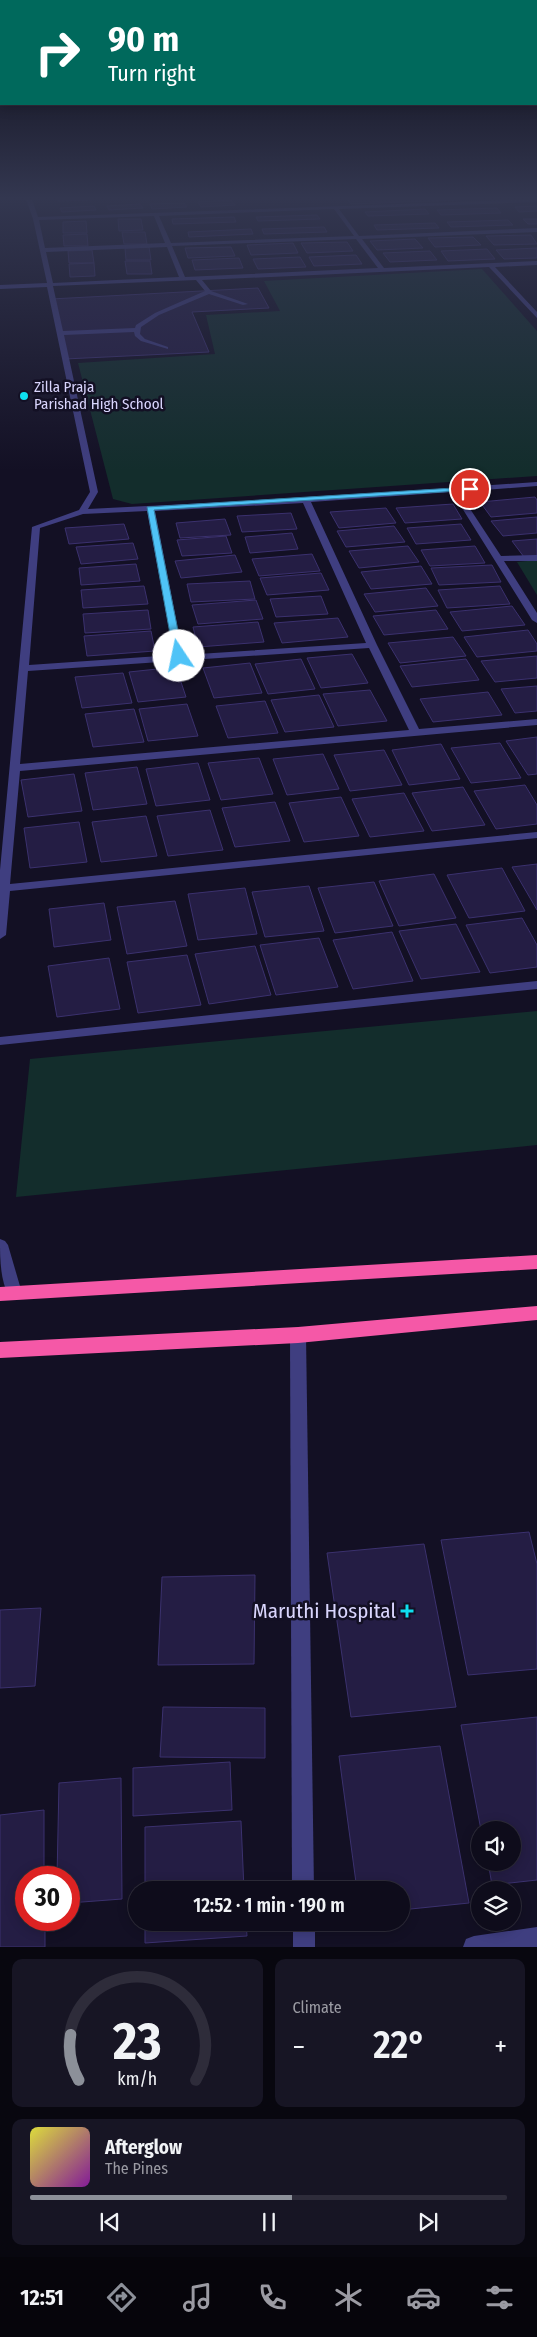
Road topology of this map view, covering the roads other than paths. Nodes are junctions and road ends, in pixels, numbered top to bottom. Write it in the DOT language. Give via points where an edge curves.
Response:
graph roads {
  1 [pos="51,290"];
  2 [pos="513,290"];
  3 [pos="209,292"];
  4 [pos="245,304"];
  5 [pos="537,316"];
  6 [pos="136,330"];
  7 [pos="59,333"];
  8 [pos="166,348"];
  9 [pos="537,484"];
  10 [pos="454,490"];
  11 [pos="306,500"];
  12 [pos="150,508"];
  13 [pos="82,512"];
  14 [pos="537,558"];
  15 [pos="498,559"];
  16 [pos="537,620"];
  17 [pos="372,645"];
  18 [pos="179,656"];
  19 [pos="24,668"];
  20 [pos="537,722"];
  21 [pos="415,732"];
  22 [pos="15,768"];
  23 [pos="537,835"];
  24 [pos="4,888"];
  25 [pos="0,935"];
  26 [pos="537,985"];
  27 [pos="0,1041"];
  28 [pos="0,1245"];
  29 [pos="537,1262"];
  30 [pos="7,1294"];
  31 [pos="537,1313"];
  32 [pos="298,1335"];
  33 [pos="0,1350"];
  34 [pos="303,1881"];
  35 [pos="304,1931"];
  36 [pos="537,1938"];
  37 [pos="304,1947"];
  38 [pos="474,1947"];
  1 -- 7 [label="street"];
  2 -- 5 [label="street"];
  3 -- 4 [label="street"];
  3 -- 6 [label="street" via="157,314"];
  6 -- 7 [label="street"];
  6 -- 8 [label="street" via="143,340"];
  7 -- 13 [label="street" via="94,492"];
  9 -- 10 [label="street"];
  10 -- 11 [label="street"];
  10 -- 15 [label="street"];
  11 -- 12 [label="street"];
  11 -- 17 [label="street"];
  12 -- 13 [label="street"];
  12 -- 18 [label="street"];
  13 -- 19 [label="street" via="36,527"];
  14 -- 15 [label="street"];
  15 -- 16 [label="street"];
  17 -- 18 [label="street"];
  17 -- 21 [label="street"];
  18 -- 19 [label="street"];
  19 -- 22 [label="street"];
  20 -- 21 [label="street"];
  21 -- 22 [label="street"];
  22 -- 24 [label="street"];
  23 -- 24 [label="street"];
  24 -- 25 [label="street"];
  26 -- 27 [label="street"];
  28 -- 30 [label="street"];
  29 -- 30 [label="highway"];
  31 -- 32 [label="highway"];
  32 -- 33 [label="highway"];
  32 -- 34 [label="street"];
  35 -- 37 [label="street"];
  36 -- 38 [label="street"];
}
